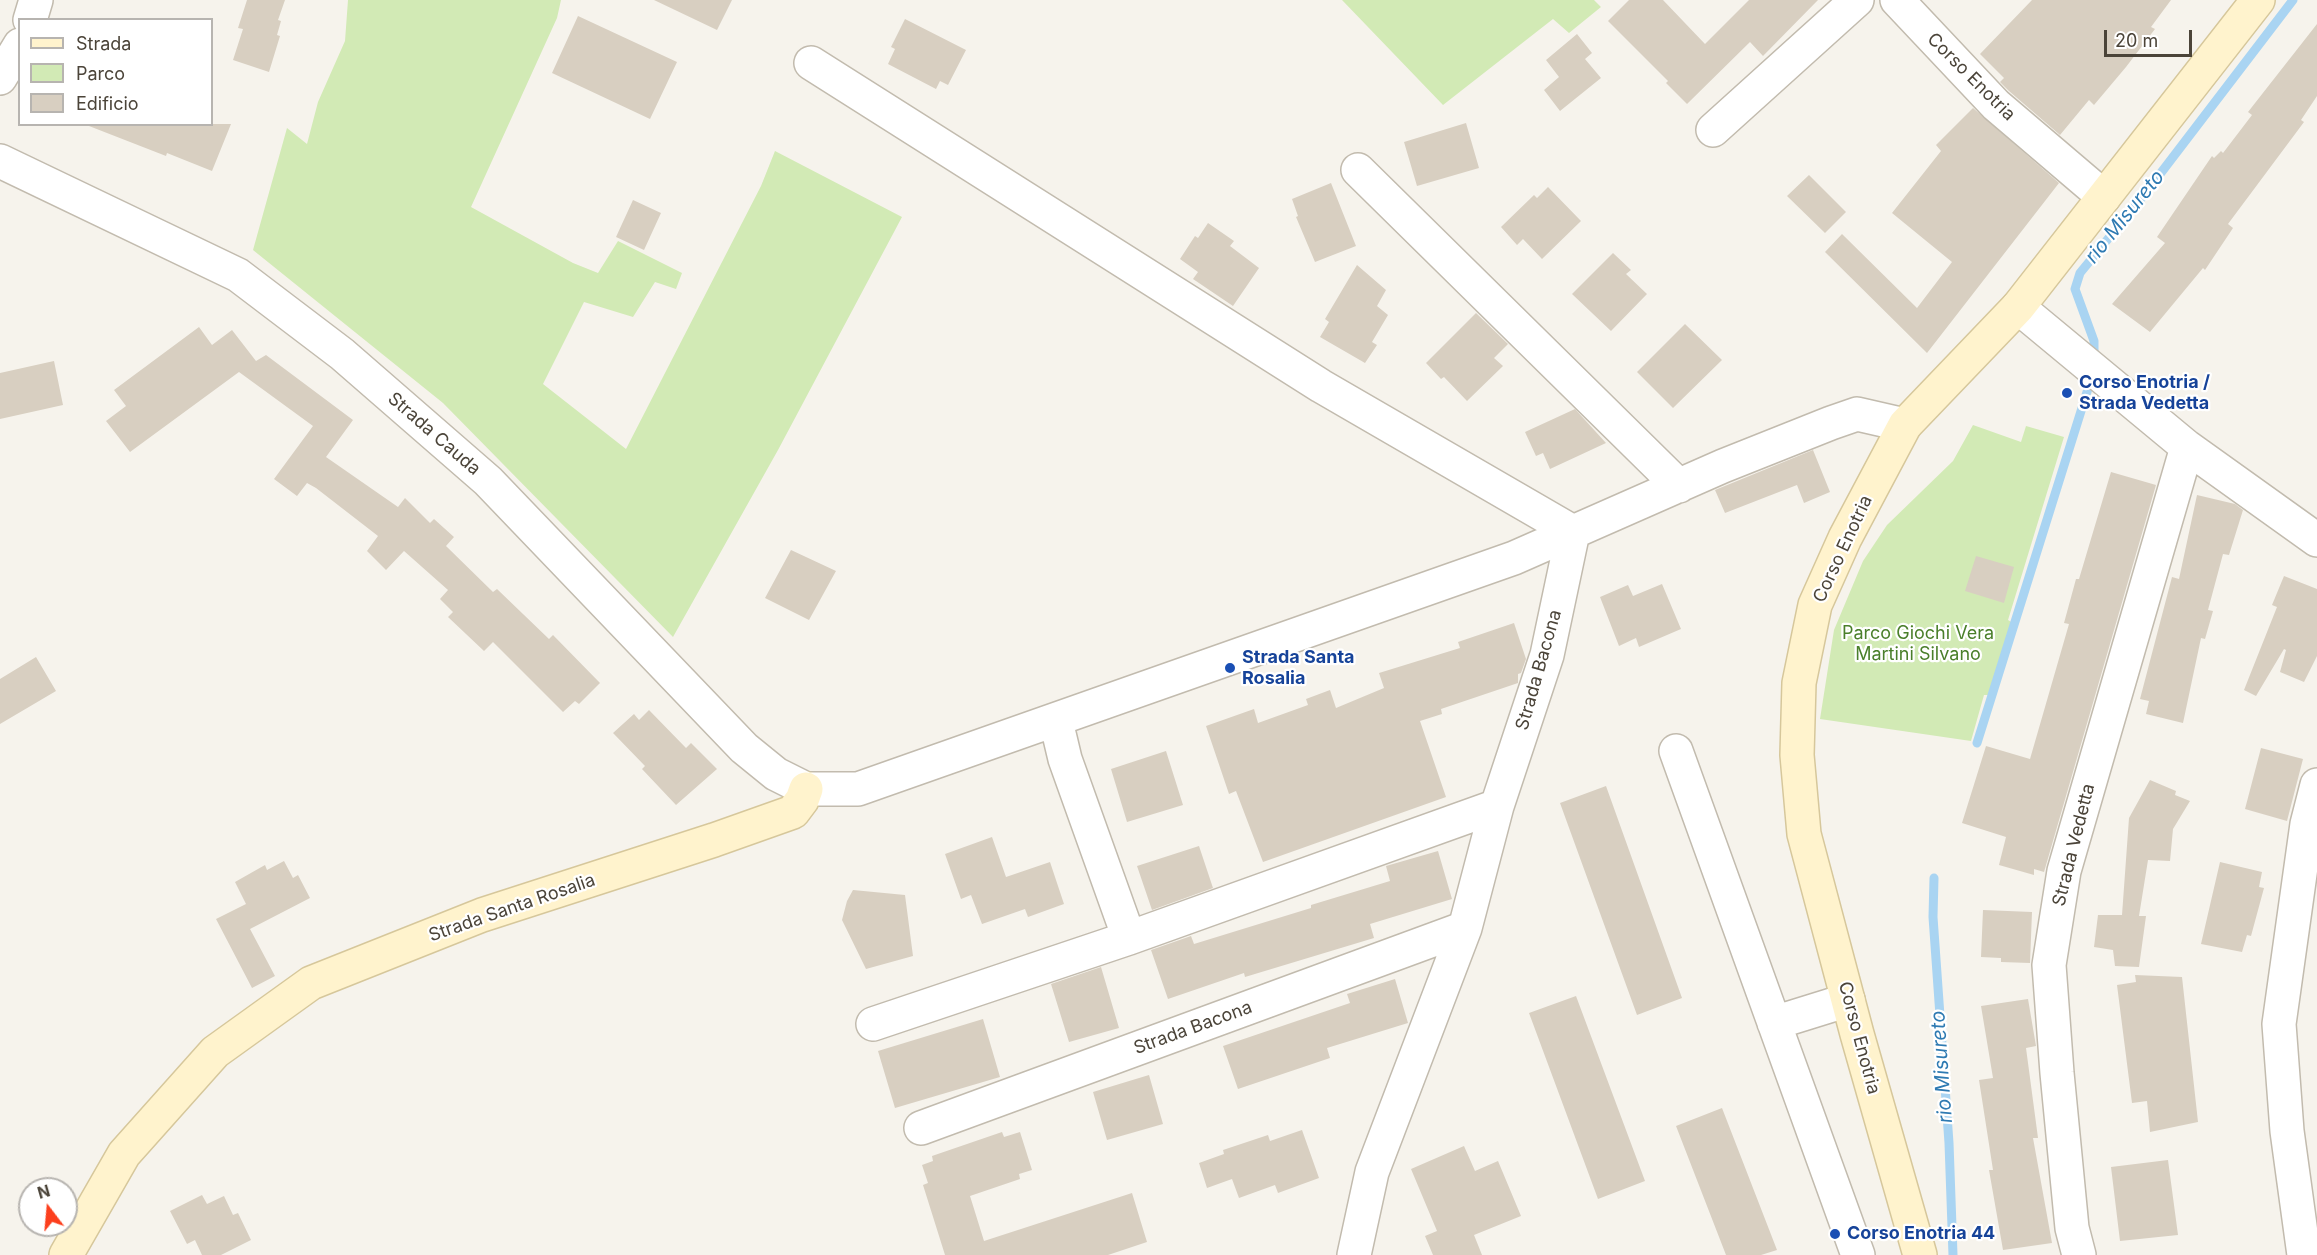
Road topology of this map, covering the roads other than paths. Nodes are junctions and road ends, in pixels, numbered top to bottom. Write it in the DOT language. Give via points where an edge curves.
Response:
graph roads {
  1 [pos="36,0"];
  2 [pos="1857,0"];
  3 [pos="1897,0"];
  4 [pos="2258,0"];
  5 [pos="31,18"];
  6 [pos="18,48"];
  7 [pos="811,63"];
  8 [pos="0,78"];
  9 [pos="1713,129"];
  10 [pos="0,161"];
  11 [pos="1358,170"];
  12 [pos="2104,196"];
  13 [pos="2018,307"];
  14 [pos="1905,425"];
  15 [pos="2187,447"];
  16 [pos="1679,486"];
  17 [pos="1573,532"];
  18 [pos="2317,540"];
  19 [pos="1056,721"];
  20 [pos="1676,751"];
  21 [pos="2317,785"];
  22 [pos="806,789"];
  23 [pos="1497,806"];
  24 [pos="1465,928"];
  25 [pos="1129,938"];
  26 [pos="1848,1000"];
  27 [pos="1774,1023"];
  28 [pos="873,1024"];
  29 [pos="921,1128"];
  30 [pos="1918,1254"];
  31 [pos="66,1255"];
  32 [pos="1354,1255"];
  33 [pos="1858,1255"];
  34 [pos="2079,1255"];
  35 [pos="2304,1255"];
  1 -- 5 [label="street"];
  2 -- 9 [label="street"];
  3 -- 12 [label="street, Corso Enotria" via="1996,105"];
  4 -- 12 [label="main road, Corso Enotria"];
  6 -- 8 [label="street"];
  7 -- 17 [label="street" via="1321,386"];
  10 -- 22 [label="street, Strada Cauda" via="238,275 342,354 488,481 744,748 776,774"];
  11 -- 16 [label="street"];
  12 -- 13 [label="main road, Corso Enotria"];
  13 -- 14 [label="main road, Corso Enotria"];
  13 -- 15 [label="street"];
  14 -- 16 [label="street" via="1857,414"];
  14 -- 26 [label="main road, Corso Enotria" via="1845,538 1815,605 1799,683 1797,755 1804,834"];
  15 -- 18 [label="street"];
  15 -- 34 [label="street, Strada Vedetta" via="2064,871 2049,965 2072,1228"];
  16 -- 17 [label="street"];
  17 -- 19 [label="street" via="1503,562"];
  17 -- 23 [label="street, Strada Bacona" via="1547,656"];
  19 -- 22 [label="street" via="858,789"];
  19 -- 25 [label="street" via="1065,759"];
  20 -- 27 [label="street"];
  21 -- 35 [label="street" via="2307,825 2279,1024 2287,1131"];
  22 -- 31 [label="main road, Strada Santa Rosalia" via="793,812 482,915 311,983 215,1052 124,1154"];
  23 -- 24 [label="street, Strada Bacona"];
  23 -- 25 [label="street"];
  24 -- 29 [label="street, Strada Bacona"];
  24 -- 32 [label="street, Strada Bacona" via="1372,1172"];
  25 -- 28 [label="street"];
  26 -- 27 [label="street"];
  26 -- 30 [label="main road, Corso Enotria"];
  27 -- 33 [label="street"];
}
